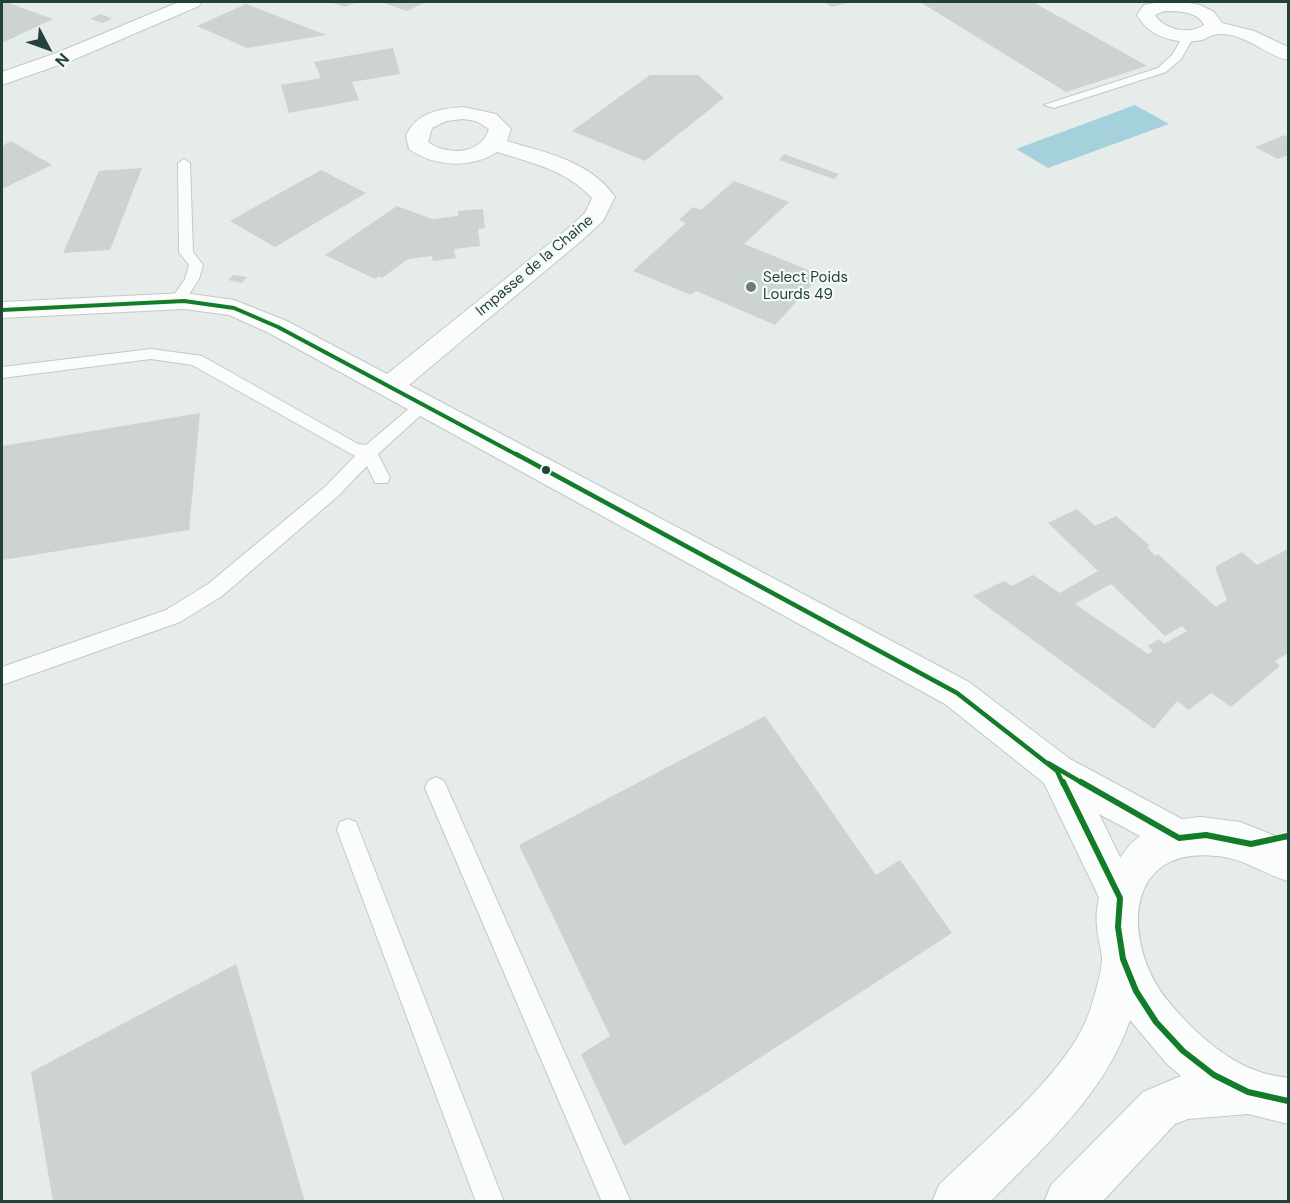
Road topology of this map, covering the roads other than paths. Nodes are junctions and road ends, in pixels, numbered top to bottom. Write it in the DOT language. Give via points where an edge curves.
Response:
graph roads {
  1 [pos="193,2"];
  2 [pos="1174,4"];
  3 [pos="1214,27"];
  4 [pos="1189,35"];
  5 [pos="1288,54"];
  6 [pos="2,80"];
  7 [pos="1050,105"];
  8 [pos="495,144"];
  9 [pos="184,163"];
  10 [pos="178,301"];
  11 [pos="2,310"];
  12 [pos="2,373"];
  13 [pos="390,386"];
  14 [pos="424,405"];
  15 [pos="369,452"];
  16 [pos="381,478"];
  17 [pos="2,676"];
  18 [pos="1058,771"];
  19 [pos="436,788"];
  20 [pos="348,830"];
  21 [pos="1288,836"];
  22 [pos="1179,838"];
  23 [pos="1251,844"];
  24 [pos="1288,862"];
  25 [pos="1120,898"];
  26 [pos="1123,958"];
  27 [pos="1268,1097"];
  28 [pos="490,1202"];
  29 [pos="617,1202"];
  30 [pos="956,1202"];
  31 [pos="1068,1202"];
  1 -- 6 [label="street"];
  2 -- 3 [label="street" via="1204,14"];
  2 -- 4 [label="street" via="1153,8 1147,12 1147,18 1162,30"];
  3 -- 4 [label="street" via="1206,33"];
  3 -- 5 [label="street" via="1246,35"];
  4 -- 7 [label="lane" via="1177,57 1162,70"];
  8 -- 13 [label="street, Impasse de la Chaine" via="564,166 585,177 604,197 595,216 580,230"];
  9 -- 10 [label="lane" via="186,252 196,265"];
  10 -- 11 [label="street"];
  10 -- 13 [label="street" via="234,308"];
  12 -- 15 [label="lane" via="151,354 196,360 354,449"];
  13 -- 14 [label="street"];
  14 -- 15 [label="lane"];
  14 -- 18 [label="street" via="957,693"];
  15 -- 16 [label="lane"];
  15 -- 17 [label="lane" via="332,491 215,590 173,616"];
  18 -- 22 [label="street"];
  18 -- 25 [label="street"];
  19 -- 29 [label="lane"];
  20 -- 28 [label="lane"];
  21 -- 23 [label="street"];
  22 -- 23 [label="street" via="1206,835"];
  22 -- 25 [label="street" via="1156,848 1142,860 1130,874"];
  23 -- 24 [label="street"];
  25 -- 26 [label="street" via="1118,927"];
  26 -- 27 [label="street" via="1136,991 1169,1037 1198,1064"];
  26 -- 30 [label="street" via="1101,1038 1084,1064 1067,1087"];
  27 -- 31 [label="street" via="1187,1096 1159,1108"];
}
